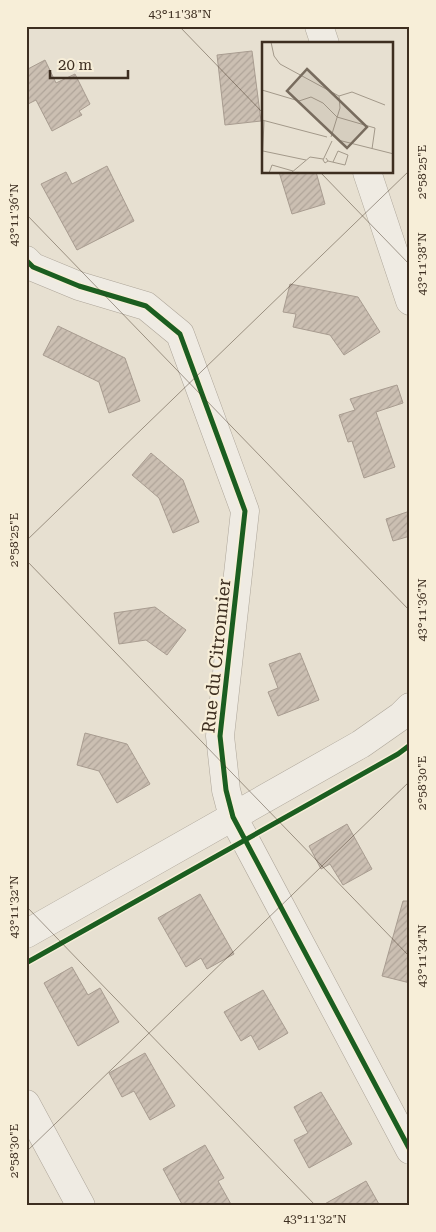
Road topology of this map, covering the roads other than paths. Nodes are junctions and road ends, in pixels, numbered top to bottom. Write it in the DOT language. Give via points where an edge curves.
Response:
graph roads {
  1 [pos="319,26"];
  2 [pos="323,42"];
  3 [pos="368,174"];
  4 [pos="26,260"];
  5 [pos="410,301"];
  6 [pos="410,707"];
  7 [pos="233,816"];
  8 [pos="26,934"];
  9 [pos="26,1104"];
  10 [pos="410,1150"];
  11 [pos="81,1206"];
  1 -- 2 [label="street"];
  3 -- 5 [label="street"];
  4 -- 7 [label="street, Rue du Citronnier" via="32,267 79,286 146,306 180,334 245,512 220,736 226,790"];
  6 -- 7 [label="street" via="361,744"];
  7 -- 8 [label="street"];
  7 -- 10 [label="street, Rue du Citronnier"];
  9 -- 11 [label="street"];
}
